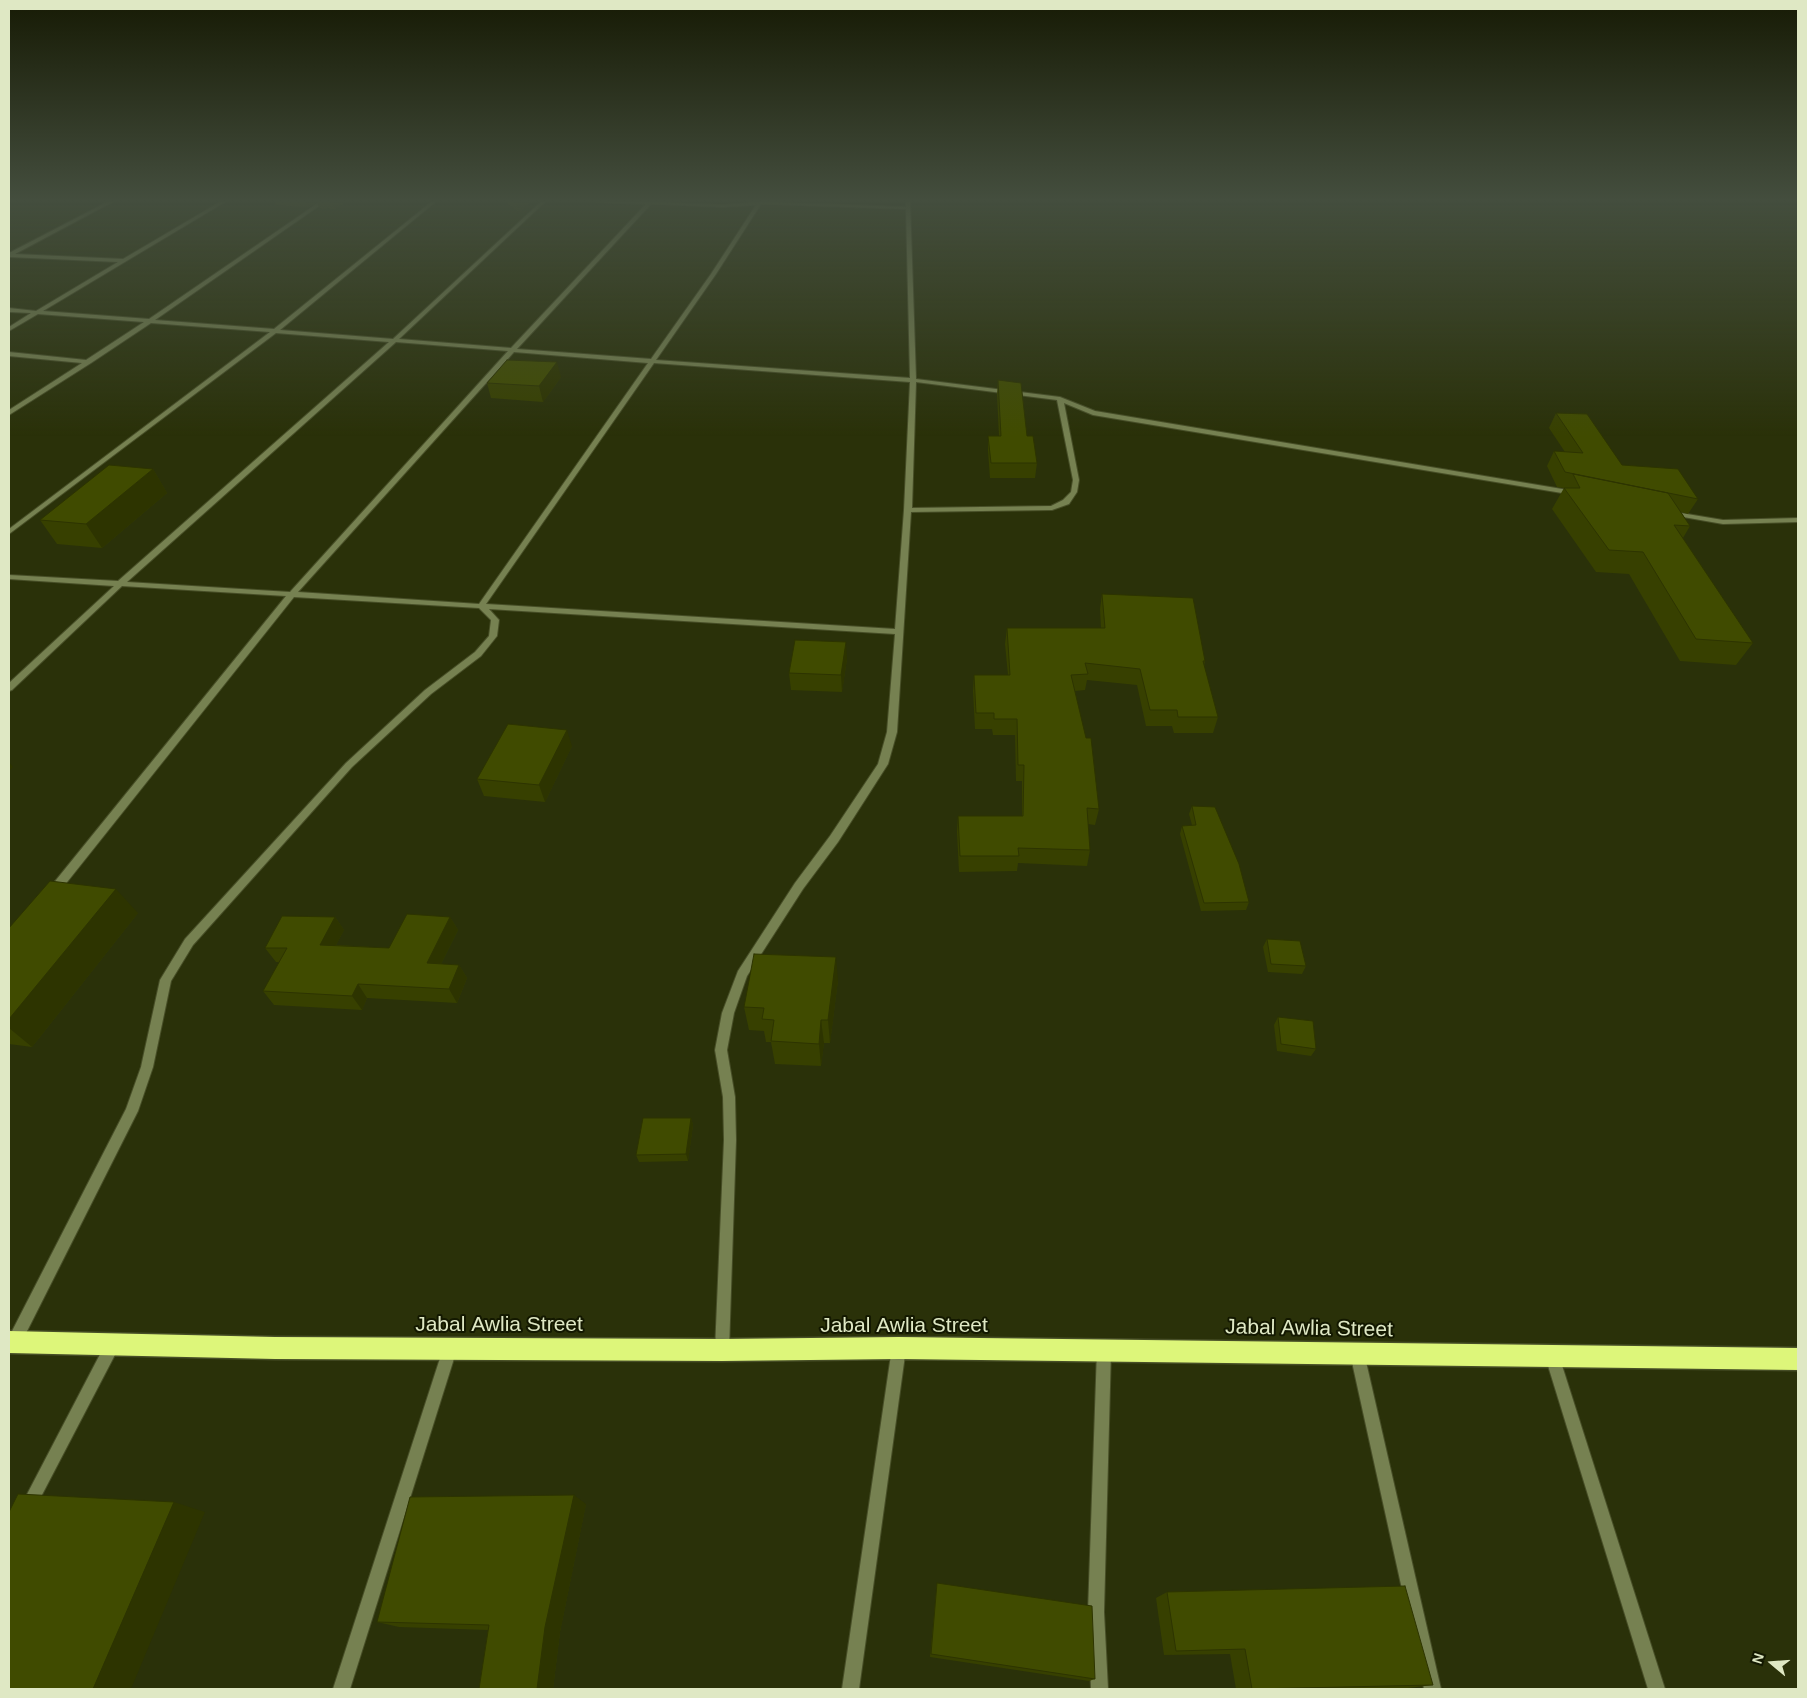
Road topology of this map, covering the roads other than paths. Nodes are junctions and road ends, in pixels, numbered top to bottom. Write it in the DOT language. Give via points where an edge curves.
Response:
graph roads {
  1 [pos="95,278"];
  2 [pos="212,278"];
  3 [pos="340,278"];
  4 [pos="461,278"];
  5 [pos="579,278"];
  6 [pos="710,278"];
  7 [pos="909,278"];
  8 [pos="9,310"];
  9 [pos="37,312"];
  10 [pos="150,321"];
  11 [pos="9,329"];
  12 [pos="276,330"];
  13 [pos="395,340"];
  14 [pos="513,349"];
  15 [pos="9,354"];
  16 [pos="651,361"];
  17 [pos="89,362"];
  18 [pos="914,380"];
  19 [pos="1060,398"];
  20 [pos="9,413"];
  21 [pos="1582,495"];
  22 [pos="908,510"];
  23 [pos="1667,512"];
  24 [pos="1798,520"];
  25 [pos="9,532"];
  26 [pos="9,577"];
  27 [pos="120,584"];
  28 [pos="293,593"];
  29 [pos="481,606"];
  30 [pos="900,632"];
  31 [pos="9,688"];
  32 [pos="46,900"];
  33 [pos="11,1342"];
  34 [pos="113,1344"];
  35 [pos="899,1348"];
  36 [pos="450,1349"];
  37 [pos="722,1350"];
  38 [pos="1104,1350"];
  39 [pos="1357,1353"];
  40 [pos="1551,1355"];
  41 [pos="1798,1359"];
  42 [pos="22,1518"];
  43 [pos="341,1689"];
  44 [pos="850,1689"];
  45 [pos="1099,1689"];
  46 [pos="1433,1689"];
  47 [pos="1657,1689"];
  1 -- 9 [label="street"];
  2 -- 10 [label="street"];
  3 -- 12 [label="street"];
  4 -- 13 [label="street"];
  5 -- 14 [label="street"];
  6 -- 16 [label="street"];
  7 -- 18 [label="street"];
  8 -- 9 [label="street"];
  9 -- 10 [label="street"];
  9 -- 11 [label="street"];
  10 -- 12 [label="street"];
  10 -- 17 [label="street"];
  12 -- 13 [label="street"];
  12 -- 25 [label="street"];
  13 -- 14 [label="street"];
  13 -- 27 [label="street"];
  14 -- 16 [label="street"];
  14 -- 28 [label="street"];
  15 -- 17 [label="street"];
  16 -- 18 [label="street"];
  16 -- 29 [label="street"];
  17 -- 20 [label="street"];
  18 -- 19 [label="street"];
  18 -- 22 [label="street"];
  19 -- 21 [label="street" via="1092,413"];
  19 -- 22 [label="street" via="1076,480 1074,492 1066,502 1052,508"];
  22 -- 30 [label="street"];
  23 -- 24 [label="street" via="1723,522"];
  26 -- 27 [label="street"];
  27 -- 28 [label="street"];
  27 -- 31 [label="street"];
  28 -- 29 [label="street"];
  28 -- 32 [label="street"];
  29 -- 30 [label="street"];
  29 -- 33 [label="street" via="495,620 492,636 478,654 428,692 349,765 189,942 166,980 147,1067 132,1112"];
  30 -- 37 [label="street" via="892,732 883,764 742,974 728,1013 721,1050 729,1097 730,1140"];
  33 -- 34 [label="highway, Jabal Awlia Street"];
  34 -- 36 [label="highway, Jabal Awlia Street"];
  34 -- 42 [label="street"];
  35 -- 37 [label="highway, Jabal Awlia Street"];
  35 -- 38 [label="highway, Jabal Awlia Street"];
  35 -- 44 [label="street"];
  36 -- 37 [label="highway, Jabal Awlia Street"];
  36 -- 43 [label="street"];
  38 -- 39 [label="highway, Jabal Awlia Street"];
  38 -- 45 [label="street" via="1096,1612"];
  39 -- 40 [label="highway, Jabal Awlia Street"];
  39 -- 46 [label="street"];
  40 -- 41 [label="highway, Jabal Awlia Street"];
  40 -- 47 [label="street"];
}
